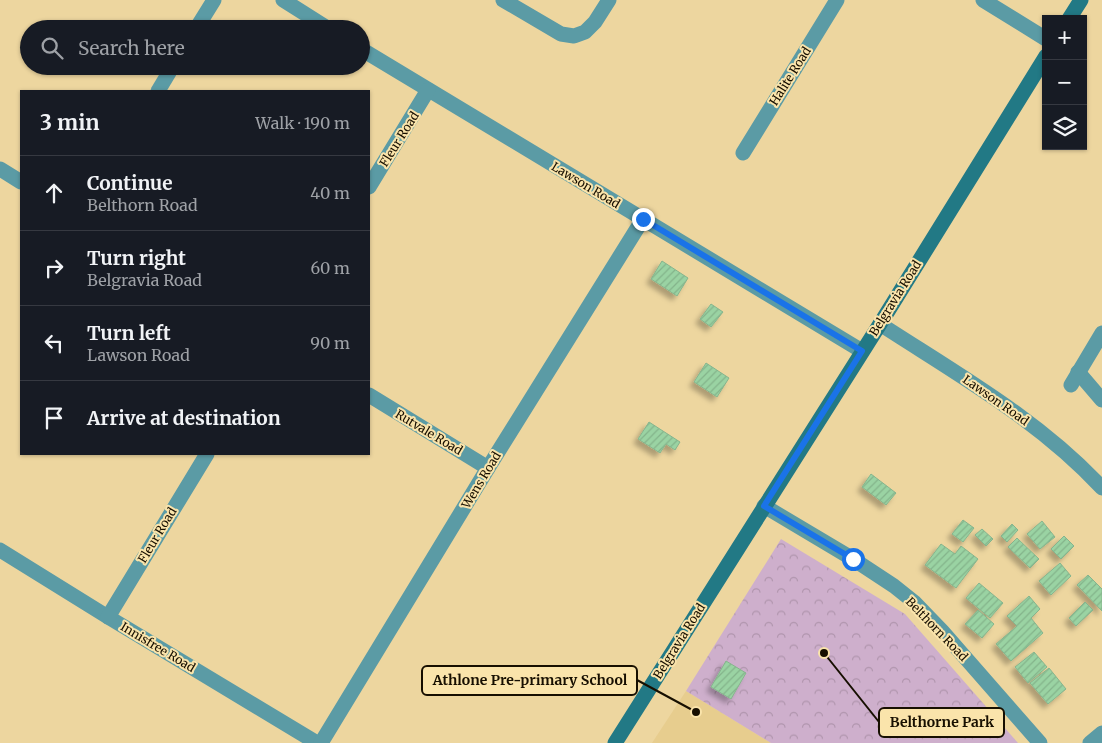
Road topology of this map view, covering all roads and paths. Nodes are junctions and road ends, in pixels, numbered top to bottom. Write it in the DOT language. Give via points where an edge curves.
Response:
graph roads {
  1 [pos="214,0"];
  2 [pos="283,0"];
  3 [pos="503,0"];
  4 [pos="609,0"];
  5 [pos="837,0"];
  6 [pos="983,0"];
  7 [pos="1081,0"];
  8 [pos="1072,15"];
  9 [pos="202,20"];
  10 [pos="315,20"];
  11 [pos="1042,37"];
  12 [pos="370,54"];
  13 [pos="1044,60"];
  14 [pos="168,75"];
  15 [pos="159,90"];
  16 [pos="428,90"];
  17 [pos="743,153"];
  18 [pos="0,169"];
  19 [pos="20,181"];
  20 [pos="370,186"];
  21 [pos="643,219"];
  22 [pos="880,324"];
  23 [pos="1102,333"];
  24 [pos="862,351"];
  25 [pos="370,397"];
  26 [pos="1102,400"];
  27 [pos="206,455"];
  28 [pos="488,468"];
  29 [pos="1102,488"];
  30 [pos="764,506"];
  31 [pos="0,550"];
  32 [pos="108,617"];
  33 [pos="1102,733"];
  34 [pos="317,743"];
  35 [pos="321,743"];
  36 [pos="615,743"];
  37 [pos="1040,743"];
  38 [pos="1090,743"];
  1 -- 9 [label="street"];
  2 -- 10 [label="street"];
  3 -- 4 [label="street" via="561,34 574,36 585,32 595,22"];
  5 -- 17 [label="street, Halite Road"];
  6 -- 11 [label="street"];
  7 -- 8 [label="street"];
  12 -- 16 [label="street, Lawson Road"];
  13 -- 22 [label="street, Belgravia Road"];
  14 -- 15 [label="street"];
  16 -- 20 [label="street, Fleur Road"];
  16 -- 21 [label="street, Lawson Road"];
  18 -- 19 [label="street"];
  21 -- 24 [label="street, Lawson Road"];
  21 -- 28 [label="street, Wens Road"];
  22 -- 24 [label="street, Belgravia Road"];
  22 -- 29 [label="street, Lawson Road" via="1031,424"];
  23 -- 26 [label="street" via="1074,379"];
  24 -- 30 [label="street, Belgravia Road"];
  25 -- 28 [label="street, Rutvale Road"];
  27 -- 32 [label="street, Fleur Road"];
  28 -- 35 [label="street, Wens Road"];
  30 -- 36 [label="street, Belgravia Road"];
  30 -- 37 [label="street, Belthorn Road" via="853,559 914,602"];
  31 -- 32 [label="street, Innisfree Road"];
  32 -- 34 [label="street, Innisfree Road"];
  33 -- 38 [label="street"];
}
